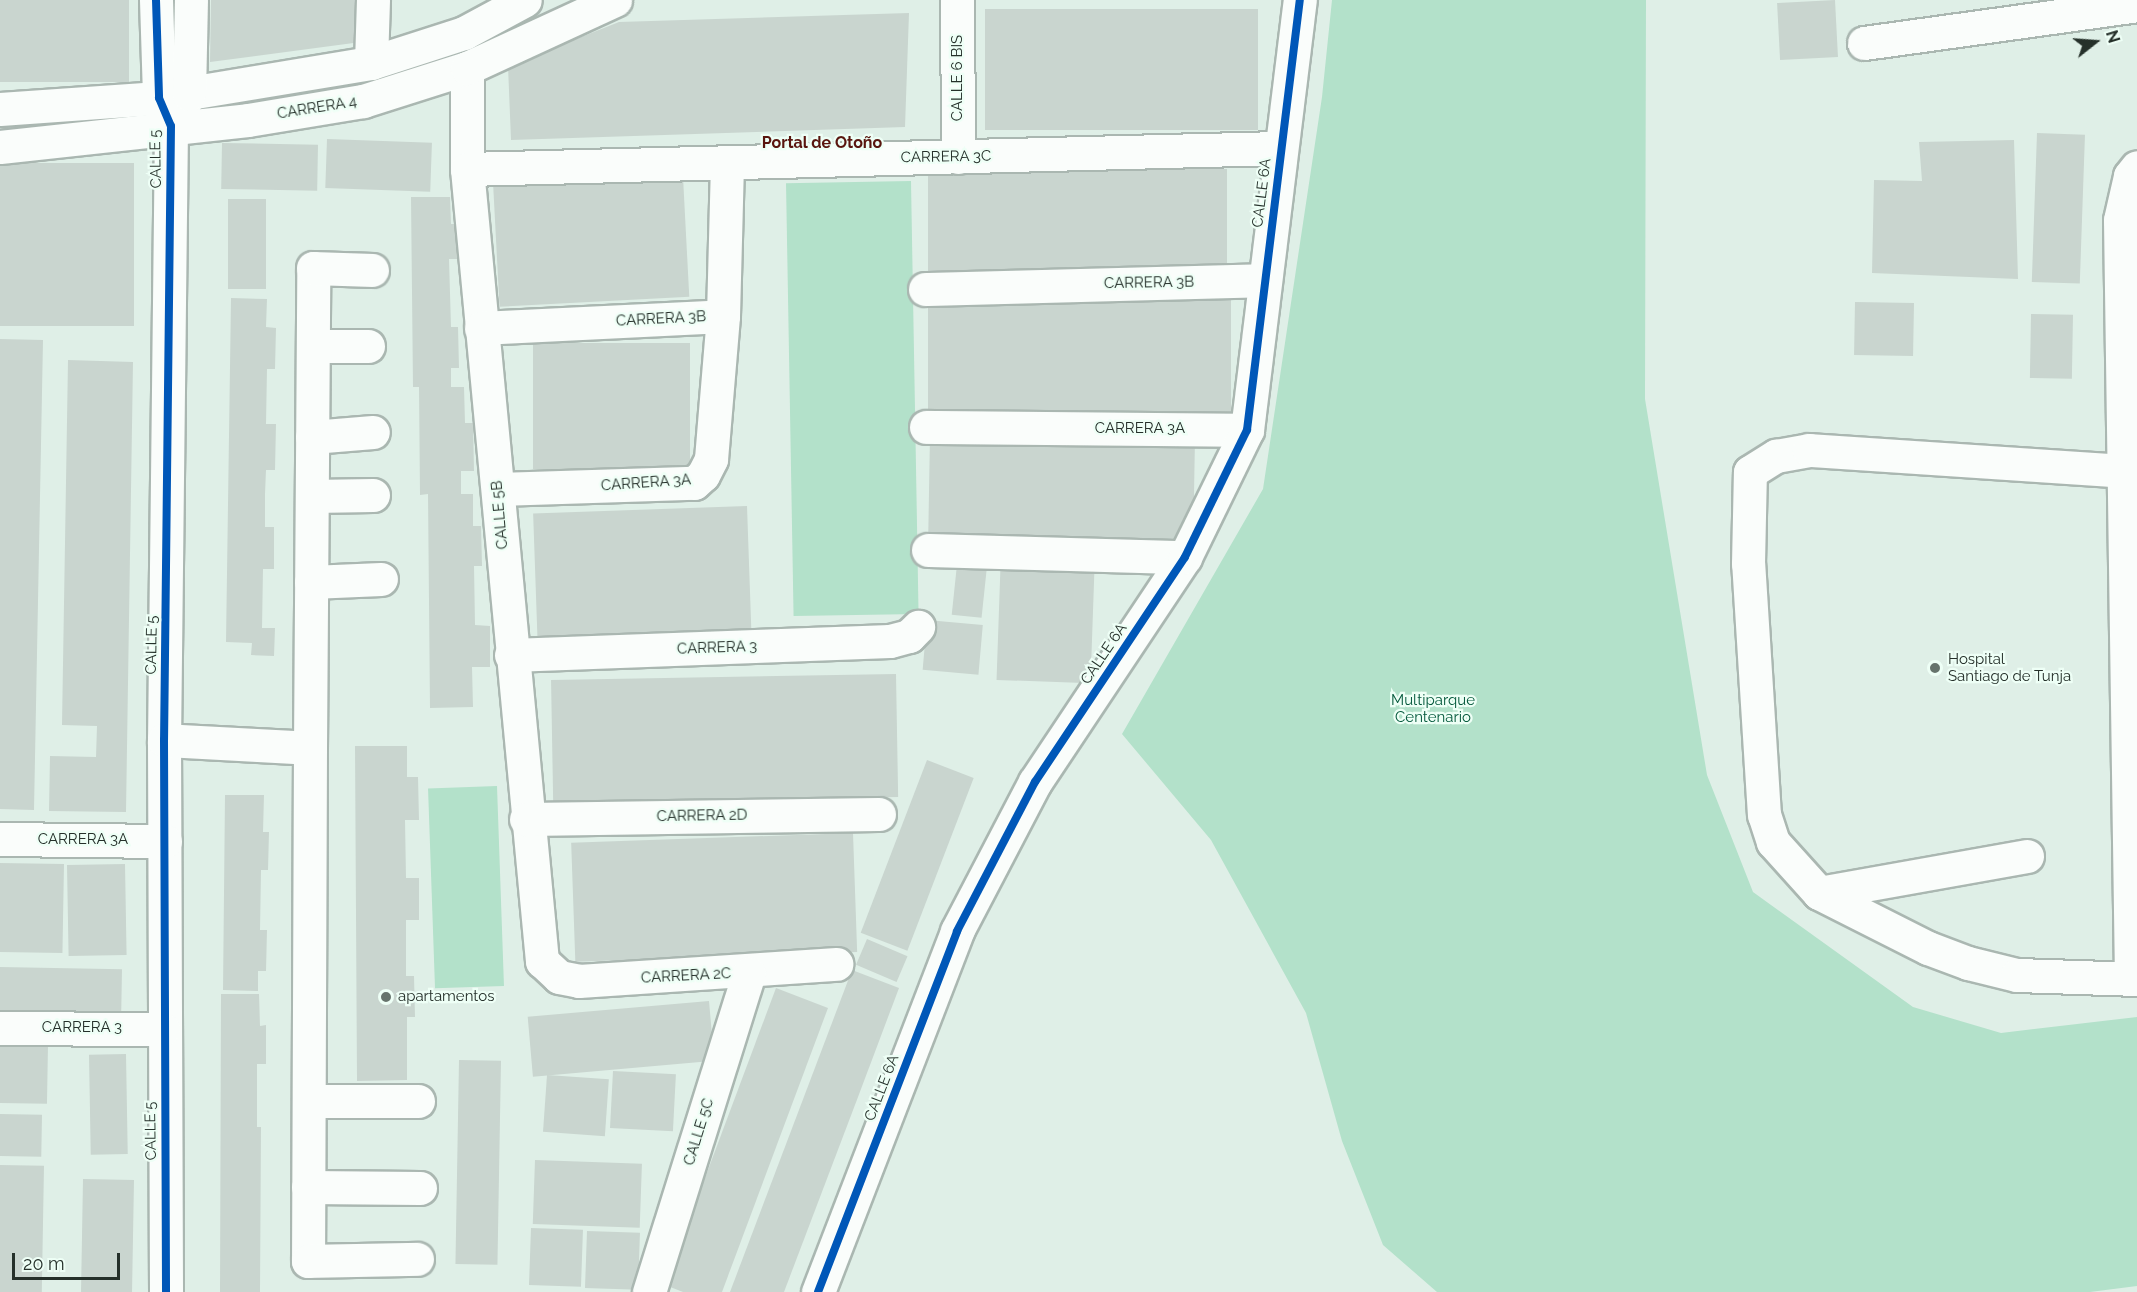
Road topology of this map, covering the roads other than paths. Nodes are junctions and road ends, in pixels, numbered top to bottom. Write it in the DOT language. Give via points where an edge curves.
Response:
graph roads {
  1 [pos="156,0"];
  2 [pos="191,0"];
  3 [pos="373,0"];
  4 [pos="525,0"];
  5 [pos="615,0"];
  6 [pos="957,0"];
  7 [pos="1300,0"];
  8 [pos="2137,5"];
  9 [pos="1864,43"];
  10 [pos="370,63"];
  11 [pos="467,68"];
  12 [pos="173,106"];
  13 [pos="0,109"];
  14 [pos="0,147"];
  15 [pos="1281,148"];
  16 [pos="958,157"];
  17 [pos="727,163"];
  18 [pos="2137,166"];
  19 [pos="467,169"];
  20 [pos="372,270"];
  21 [pos="1264,280"];
  22 [pos="925,289"];
  23 [pos="723,316"];
  24 [pos="482,327"];
  25 [pos="313,346"];
  26 [pos="368,346"];
  27 [pos="926,427"];
  28 [pos="1247,430"];
  29 [pos="373,432"];
  30 [pos="312,436"];
  31 [pos="2130,472"];
  32 [pos="498,489"];
  33 [pos="373,495"];
  34 [pos="312,496"];
  35 [pos="928,550"];
  36 [pos="1185,556"];
  37 [pos="381,579"];
  38 [pos="311,582"];
  39 [pos="918,627"];
  40 [pos="511,656"];
  41 [pos="164,740"];
  42 [pos="310,748"];
  43 [pos="879,814"];
  44 [pos="526,819"];
  45 [pos="0,840"];
  46 [pos="165,841"];
  47 [pos="2027,856"];
  48 [pos="1819,893"];
  49 [pos="542,961"];
  50 [pos="836,964"];
  51 [pos="749,973"];
  52 [pos="2134,979"];
  53 [pos="0,1028"];
  54 [pos="164,1029"];
  55 [pos="309,1101"];
  56 [pos="418,1101"];
  57 [pos="309,1187"];
  58 [pos="420,1188"];
  59 [pos="417,1259"];
  60 [pos="166,1292"];
  61 [pos="649,1292"];
  62 [pos="818,1292"];
  1 -- 12 [label="street, CALLE 5"];
  2 -- 12 [label="street, CALLE 5"];
  3 -- 10 [label="street"];
  4 -- 10 [label="street, CARRERA 4" via="464,33"];
  5 -- 11 [label="street, CARRERA 4"];
  6 -- 16 [label="street, CALLE 6 BIS"];
  7 -- 15 [label="street, CALLE 6A"];
  8 -- 9 [label="street"];
  10 -- 12 [label="street, CARRERA 4"];
  11 -- 12 [label="street, CARRERA 4" via="363,101 248,120"];
  11 -- 19 [label="street, CALLE 5B"];
  12 -- 13 [label="street, CARRERA 4"];
  12 -- 14 [label="street, CARRERA 4"];
  12 -- 41 [label="street, CALLE 5"];
  15 -- 16 [label="street, CARRERA 3C"];
  15 -- 21 [label="street, CALLE 6A"];
  16 -- 17 [label="street, CARRERA 3C"];
  17 -- 19 [label="street, CARRERA 3C"];
  17 -- 23 [label="street, CARRERA 3B"];
  18 -- 31 [label="street" via="2130,176 2120,220"];
  19 -- 24 [label="street, CALLE 5B"];
  20 -- 25 [label="street" via="313,268"];
  21 -- 22 [label="street, CARRERA 3B"];
  21 -- 28 [label="street, CALLE 6A"];
  23 -- 24 [label="street, CARRERA 3B"];
  23 -- 32 [label="street, CARRERA 3A" via="711,459 704,475 694,483"];
  24 -- 32 [label="street, CALLE 5B"];
  25 -- 26 [label="street"];
  25 -- 30 [label="street"];
  27 -- 28 [label="street, CARRERA 3A"];
  28 -- 36 [label="street, CALLE 6A"];
  29 -- 30 [label="street"];
  30 -- 34 [label="street"];
  31 -- 48 [label="street" via="1809,450 1776,456 1750,472 1748,564 1764,815 1773,842"];
  31 -- 52 [label="street"];
  32 -- 40 [label="street, CALLE 5B"];
  33 -- 34 [label="street"];
  34 -- 38 [label="street"];
  35 -- 36 [label="street"];
  36 -- 62 [label="street, CALLE 6A" via="1035,782 957,931"];
  37 -- 38 [label="street"];
  38 -- 42 [label="street"];
  39 -- 40 [label="street, CARRERA 3" via="909,636 891,641"];
  40 -- 44 [label="street, CALLE 5B"];
  41 -- 42 [label="street"];
  41 -- 46 [label="street, CALLE 5"];
  42 -- 55 [label="street"];
  43 -- 44 [label="street, CARRERA 2D"];
  44 -- 49 [label="street, CALLE 5B"];
  45 -- 46 [label="street, CARRERA 3A"];
  46 -- 54 [label="street, CALLE 5"];
  47 -- 48 [label="street"];
  48 -- 52 [label="street" via="1928,948 1968,963 2017,975"];
  49 -- 51 [label="street, CARRERA 2C" via="559,977 579,981"];
  50 -- 51 [label="street, CARRERA 2C"];
  51 -- 61 [label="street, CALLE 5C"];
  53 -- 54 [label="street, CARRERA 3"];
  54 -- 60 [label="street, CALLE 5"];
  55 -- 56 [label="street"];
  55 -- 57 [label="street"];
  57 -- 58 [label="street"];
  57 -- 59 [label="street" via="308,1261"];
}
